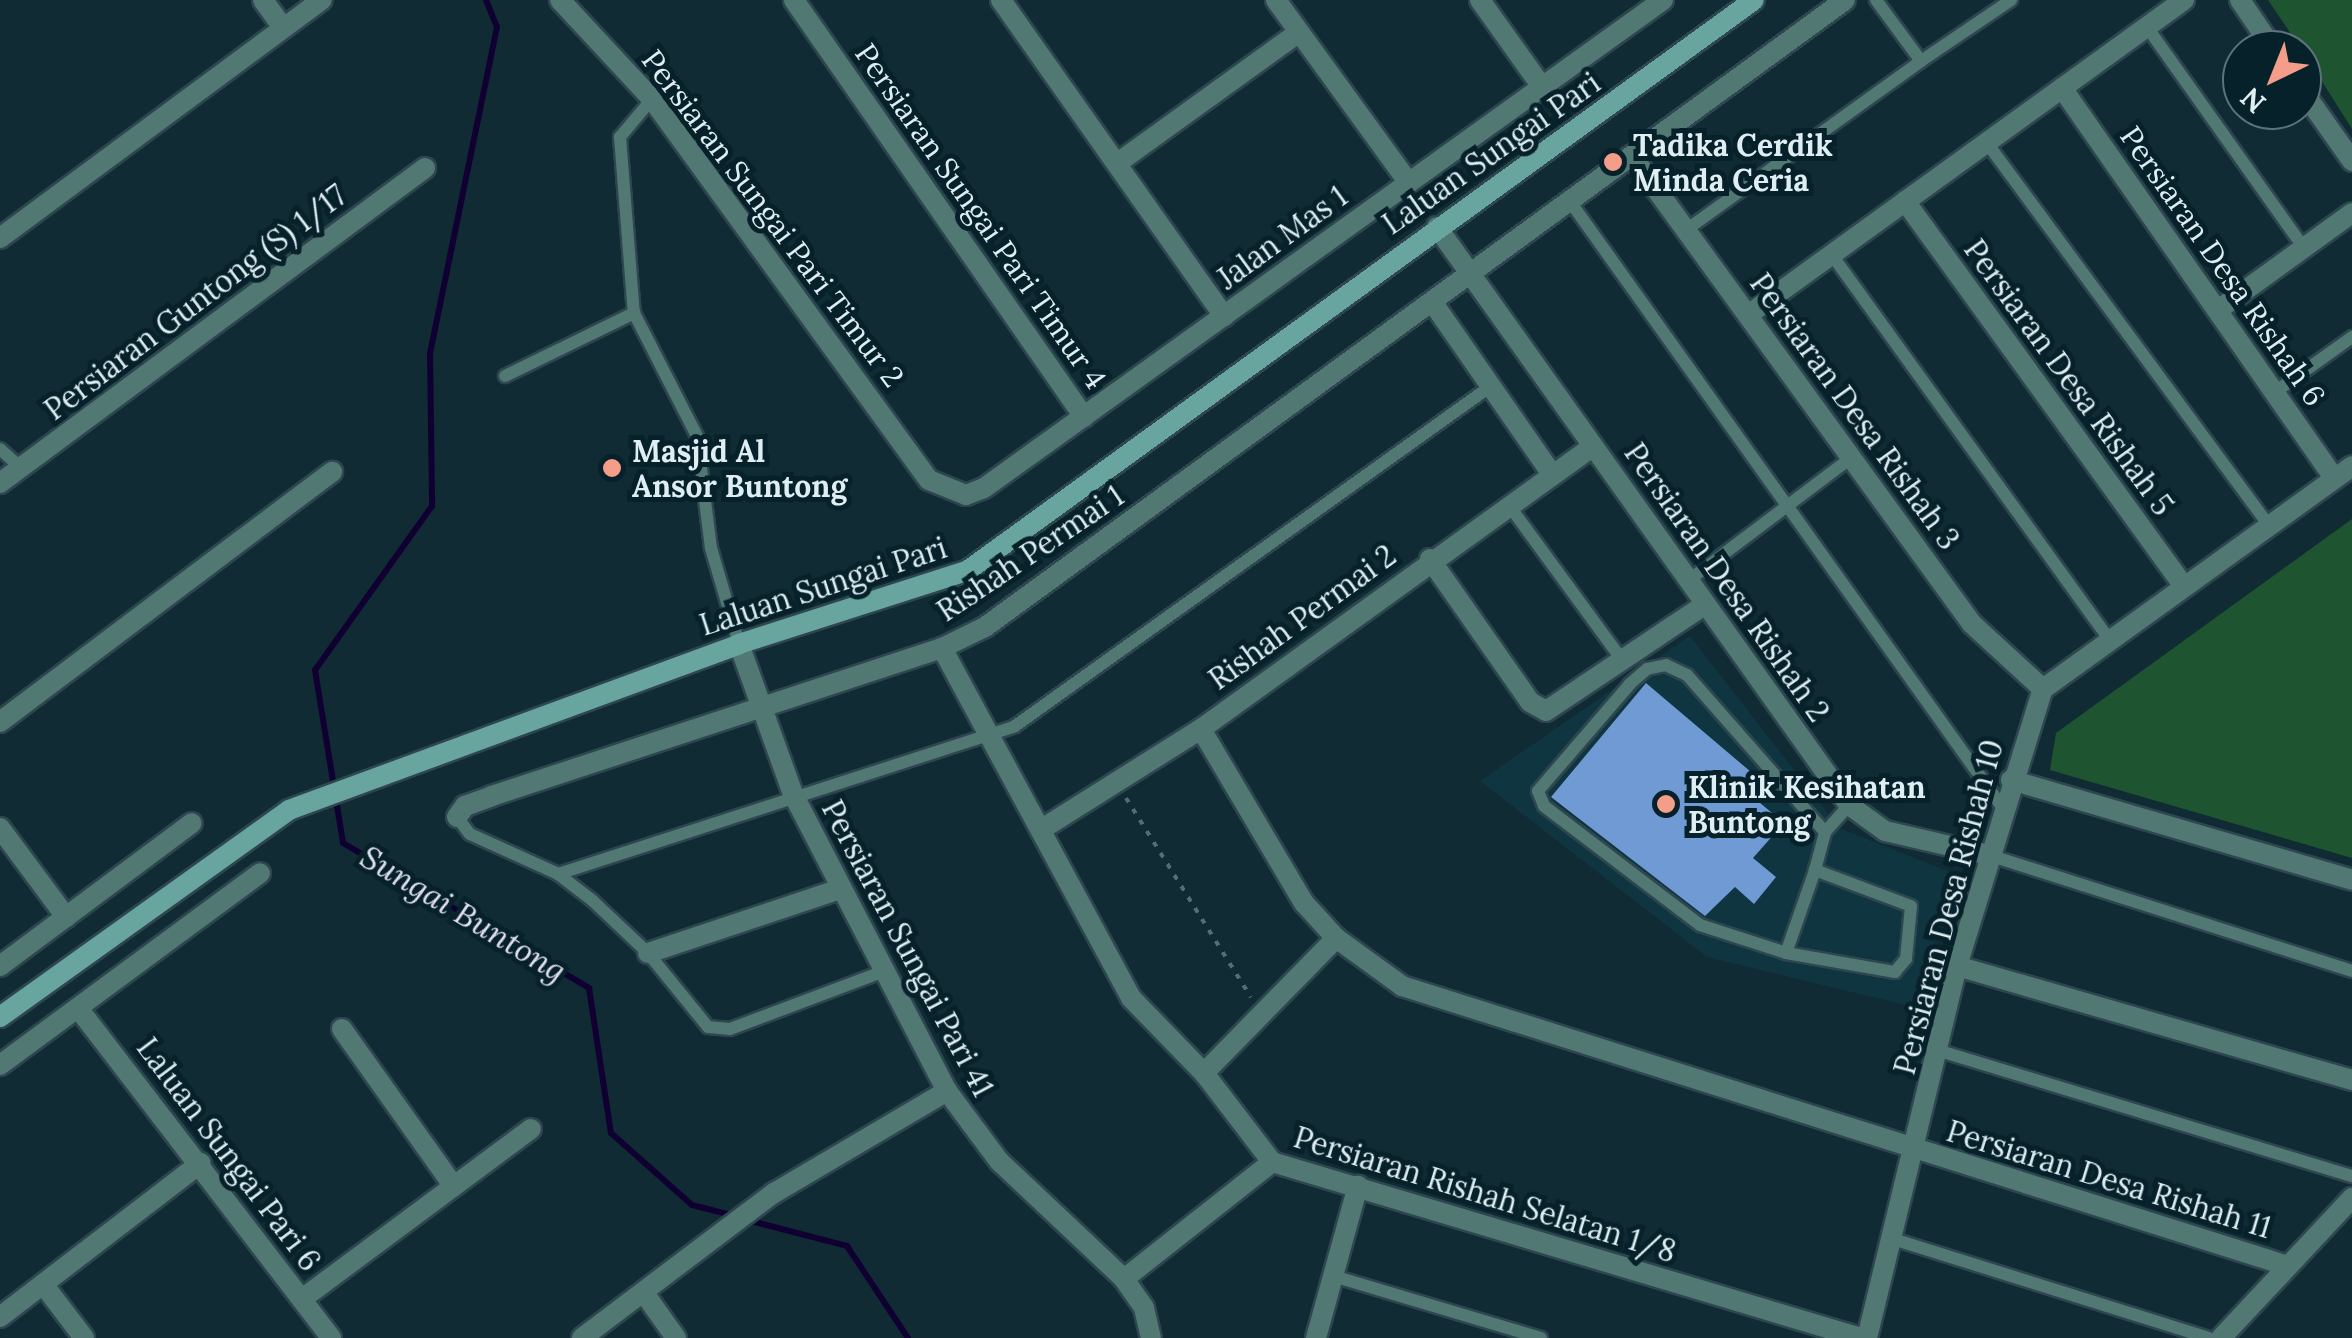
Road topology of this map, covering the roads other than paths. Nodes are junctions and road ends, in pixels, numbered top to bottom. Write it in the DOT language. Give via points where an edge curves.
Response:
graph roads {
  1 [pos="263,0"];
  2 [pos="322,0"];
  3 [pos="560,0"];
  4 [pos="794,0"];
  5 [pos="1030,0"];
  6 [pos="1276,0"];
  7 [pos="1480,0"];
  8 [pos="1663,0"];
  9 [pos="1754,0"];
  10 [pos="1845,0"];
  11 [pos="1876,0"];
  12 [pos="2011,0"];
  13 [pos="2240,0"];
  14 [pos="2181,1"];
  15 [pos="1006,7"];
  16 [pos="2146,27"];
  17 [pos="283,28"];
  18 [pos="2260,30"];
  19 [pos="1300,32"];
  20 [pos="1920,61"];
  21 [pos="1542,87"];
  22 [pos="2062,88"];
  23 [pos="652,100"];
  24 [pos="2322,119"];
  25 [pos="1987,142"];
  26 [pos="1632,156"];
  27 [pos="1119,162"];
  28 [pos="2352,162"];
  29 [pos="425,168"];
  30 [pos="1409,183"];
  31 [pos="1568,200"];
  32 [pos="1905,202"];
  33 [pos="2352,213"];
  34 [pos="1437,227"];
  35 [pos="1686,230"];
  36 [pos="0,238"];
  37 [pos="2304,248"];
  38 [pos="1832,254"];
  39 [pos="1469,271"];
  40 [pos="1433,304"];
  41 [pos="2218,310"];
  42 [pos="634,313"];
  43 [pos="1748,315"];
  44 [pos="1224,316"];
  45 [pos="2352,337"];
  46 [pos="505,376"];
  47 [pos="1491,386"];
  48 [pos="2275,392"];
  49 [pos="1084,416"];
  50 [pos="1593,446"];
  51 [pos="0,449"];
  52 [pos="1851,458"];
  53 [pos="2352,466"];
  54 [pos="21,468"];
  55 [pos="332,472"];
  56 [pos="1552,473"];
  57 [pos="2334,478"];
  58 [pos="929,480"];
  59 [pos="0,483"];
  60 [pos="1508,504"];
  61 [pos="1785,509"];
  62 [pos="2269,526"];
  63 [pos="1430,560"];
  64 [pos="1689,580"];
  65 [pos="2184,587"];
  66 [pos="1706,604"];
  67 [pos="2110,641"];
  68 [pos="739,644"];
  69 [pos="942,648"];
  70 [pos="1623,661"];
  71 [pos="2043,689"];
  72 [pos="759,703"];
  73 [pos="0,722"];
  74 [pos="1201,728"];
  75 [pos="986,736"];
  76 [pos="2011,780"];
  77 [pos="792,794"];
  78 [pos="1849,805"];
  79 [pos="2005,811"];
  80 [pos="457,817"];
  81 [pos="192,823"];
  82 [pos="0,828"];
  83 [pos="1042,829"];
  84 [pos="1825,832"];
  85 [pos="1989,854"];
  86 [pos="1815,870"];
  87 [pos="260,873"];
  88 [pos="558,874"];
  89 [pos="2352,880"];
  90 [pos="840,890"];
  91 [pos="66,917"];
  92 [pos="1336,938"];
  93 [pos="1786,953"];
  94 [pos="648,954"];
  95 [pos="0,966"];
  96 [pos="1957,966"];
  97 [pos="884,971"];
  98 [pos="2352,971"];
  99 [pos="78,1008"];
  100 [pos="0,1017"];
  101 [pos="342,1029"];
  102 [pos="1940,1052"];
  103 [pos="0,1064"];
  104 [pos="2349,1073"];
  105 [pos="1204,1074"];
  106 [pos="947,1091"];
  107 [pos="531,1128"];
  108 [pos="1912,1149"];
  109 [pos="201,1162"];
  110 [pos="1272,1162"];
  111 [pos="2352,1176"];
  112 [pos="452,1184"];
  113 [pos="1358,1186"];
  114 [pos="2352,1198"];
  115 [pos="1890,1238"];
  116 [pos="2288,1266"];
  117 [pos="1333,1276"];
  118 [pos="1124,1278"];
  119 [pos="44,1284"];
  120 [pos="644,1293"];
  121 [pos="302,1299"];
  122 [pos="0,1318"];
  123 [pos="84,1338"];
  124 [pos="332,1338"];
  125 [pos="582,1338"];
  126 [pos="676,1338"];
  127 [pos="1150,1338"];
  128 [pos="1316,1338"];
  129 [pos="1540,1338"];
  130 [pos="1864,1338"];
  131 [pos="2209,1338"];
  132 [pos="2221,1338"];
  1 -- 17 [label="street"];
  2 -- 17 [label="street"];
  3 -- 23 [label="street, Persiaran Sungai Pari Timur 2"];
  4 -- 49 [label="street, Persiaran Sungai Pari Timur 4"];
  5 -- 15 [label="street"];
  6 -- 19 [label="street"];
  7 -- 21 [label="street"];
  8 -- 21 [label="street, Jalan Mas 1"];
  9 -- 34 [label="main road, Laluan Sungai Pari"];
  10 -- 26 [label="street, Rishah Permai 1"];
  11 -- 20 [label="lane"];
  12 -- 20 [label="lane"];
  13 -- 18 [label="street"];
  14 -- 16 [label="street"];
  15 -- 27 [label="street"];
  16 -- 22 [label="street"];
  16 -- 37 [label="lane"];
  17 -- 36 [label="street"];
  19 -- 27 [label="street"];
  19 -- 30 [label="street"];
  20 -- 35 [label="lane"];
  21 -- 30 [label="street, Jalan Mas 1"];
  22 -- 25 [label="street"];
  22 -- 41 [label="street, Persiaran Desa Rishah 6"];
  23 -- 42 [label="lane" via="620,136"];
  23 -- 58 [label="street, Persiaran Sungai Pari Timur 2"];
  24 -- 28 [label="street"];
  25 -- 32 [label="street"];
  25 -- 62 [label="lane"];
  26 -- 31 [label="street, Rishah Permai 1"];
  26 -- 35 [label="street, Persiaran Desa Rishah 3"];
  27 -- 44 [label="street"];
  29 -- 54 [label="street, Persiaran Guntong (S) 1/17"];
  30 -- 44 [label="street, Jalan Mas 1"];
  31 -- 39 [label="street, Rishah Permai 1"];
  31 -- 61 [label="lane"];
  32 -- 38 [label="street"];
  32 -- 65 [label="street, Persiaran Desa Rishah 5"];
  33 -- 37 [label="street"];
  34 -- 39 [label="street, Persiaran Desa Rishah 2"];
  34 -- 68 [label="main road, Laluan Sungai Pari" via="967,571"];
  35 -- 43 [label="street, Persiaran Desa Rishah 3"];
  37 -- 41 [label="street"];
  38 -- 43 [label="street"];
  38 -- 67 [label="lane"];
  39 -- 40 [label="street, Rishah Permai 1"];
  39 -- 50 [label="street, Persiaran Desa Rishah 2"];
  40 -- 47 [label="street"];
  40 -- 69 [label="street, Rishah Permai 1" via="985,628"];
  41 -- 48 [label="street, Persiaran Desa Rishah 6"];
  42 -- 46 [label="lane"];
  42 -- 68 [label="lane" via="697,436 711,548"];
  43 -- 52 [label="street, Persiaran Desa Rishah 3"];
  44 -- 49 [label="street, Jalan Mas 1"];
  45 -- 48 [label="lane"];
  47 -- 56 [label="street"];
  47 -- 75 [label="lane" via="1044,710"];
  48 -- 57 [label="street, Persiaran Desa Rishah 6"];
  49 -- 58 [label="street, Jalan Mas 1" via="984,488 947,492"];
  50 -- 56 [label="street, Rishah Permai 2"];
  50 -- 64 [label="street, Persiaran Desa Rishah 2"];
  51 -- 54 [label="lane"];
  52 -- 61 [label="lane"];
  52 -- 71 [label="street, Persiaran Desa Rishah 3" via="1972,624"];
  53 -- 57 [label="street"];
  54 -- 59 [label="street, Persiaran Guntong (S) 1/17"];
  55 -- 73 [label="street"];
  56 -- 60 [label="street, Rishah Permai 2"];
  57 -- 62 [label="street"];
  60 -- 63 [label="street, Rishah Permai 2"];
  60 -- 70 [label="lane"];
  61 -- 64 [label="lane"];
  61 -- 79 [label="lane"];
  62 -- 65 [label="street"];
  63 -- 70 [label="street" via="1538,710 1556,706"];
  63 -- 74 [label="street, Rishah Permai 2"];
  64 -- 66 [label="street, Persiaran Desa Rishah 2"];
  65 -- 67 [label="street"];
  66 -- 70 [label="street"];
  66 -- 78 [label="street, Persiaran Desa Rishah 2"];
  67 -- 71 [label="street"];
  68 -- 72 [label="street, Persiaran Sungai Pari 41"];
  68 -- 100 [label="main road, Laluan Sungai Pari" via="371,774 289,810"];
  69 -- 72 [label="street, Rishah Permai 1"];
  69 -- 75 [label="street"];
  71 -- 76 [label="street, Persiaran Desa Rishah 10"];
  72 -- 77 [label="street, Persiaran Sungai Pari 41"];
  72 -- 80 [label="street, Rishah Permai 1" via="465,806"];
  74 -- 83 [label="street, Rishah Permai 2"];
  74 -- 92 [label="street, Persiaran Desa Rishah 11" via="1304,903"];
  75 -- 77 [label="lane"];
  75 -- 83 [label="street"];
  76 -- 79 [label="street, Persiaran Desa Rishah 10"];
  76 -- 89 [label="street"];
  77 -- 88 [label="lane"];
  77 -- 90 [label="street, Persiaran Sungai Pari 41"];
  78 -- 84 [label="lane"];
  78 -- 85 [label="street, Persiaran Desa Rishah 2" via="1885,832"];
  79 -- 85 [label="street, Persiaran Desa Rishah 10"];
  80 -- 88 [label="lane" via="470,834"];
  81 -- 91 [label="street"];
  82 -- 91 [label="street"];
  83 -- 105 [label="street" via="1131,998"];
  84 -- 86 [label="lane"];
  84 -- 93 [label="lane" via="1687,675 1666,665 1646,669 1630,684 1538,791 1544,806 1700,925"];
  85 -- 96 [label="street, Persiaran Desa Rishah 10"];
  85 -- 98 [label="lane"];
  86 -- 93 [label="lane"];
  86 -- 93 [label="lane" via="1903,898 1914,916 1906,959 1895,972 1884,972"];
  87 -- 99 [label="street"];
  88 -- 94 [label="lane"];
  90 -- 94 [label="street"];
  90 -- 97 [label="street, Persiaran Sungai Pari 41"];
  91 -- 95 [label="street"];
  92 -- 105 [label="street"];
  92 -- 108 [label="street, Persiaran Desa Rishah 11" via="1402,986"];
  94 -- 97 [label="lane" via="698,1016 719,1030"];
  96 -- 102 [label="street, Persiaran Desa Rishah 10"];
  96 -- 104 [label="street"];
  97 -- 106 [label="street, Persiaran Sungai Pari 41"];
  99 -- 103 [label="street"];
  99 -- 109 [label="street, Laluan Sungai Pari 6"];
  101 -- 112 [label="street"];
  102 -- 108 [label="street, Persiaran Desa Rishah 10"];
  102 -- 111 [label="lane"];
  105 -- 110 [label="street"];
  106 -- 118 [label="street, Persiaran Sungai Pari 41" via="999,1161"];
  106 -- 120 [label="street" via="774,1193"];
  107 -- 112 [label="street"];
  108 -- 115 [label="street, Persiaran Desa Rishah 10"];
  108 -- 116 [label="street, Persiaran Desa Rishah 11"];
  109 -- 119 [label="street"];
  109 -- 121 [label="street, Laluan Sungai Pari 6"];
  110 -- 113 [label="street, Persiaran Rishah Selatan 1/8"];
  110 -- 118 [label="street, Persiaran Rishah Selatan 1/8"];
  112 -- 121 [label="street"];
  113 -- 117 [label="street"];
  113 -- 130 [label="street, Persiaran Rishah Selatan 1/8"];
  114 -- 116 [label="street"];
  115 -- 130 [label="street, Persiaran Desa Rishah 10"];
  115 -- 131 [label="lane"];
  116 -- 132 [label="street"];
  117 -- 128 [label="street"];
  117 -- 129 [label="lane"];
  118 -- 127 [label="street, Persiaran Sungai Pari 41" via="1144,1308"];
  119 -- 122 [label="street"];
  119 -- 123 [label="street"];
  120 -- 125 [label="street"];
  120 -- 126 [label="street"];
  121 -- 124 [label="street, Laluan Sungai Pari 6"];
}
